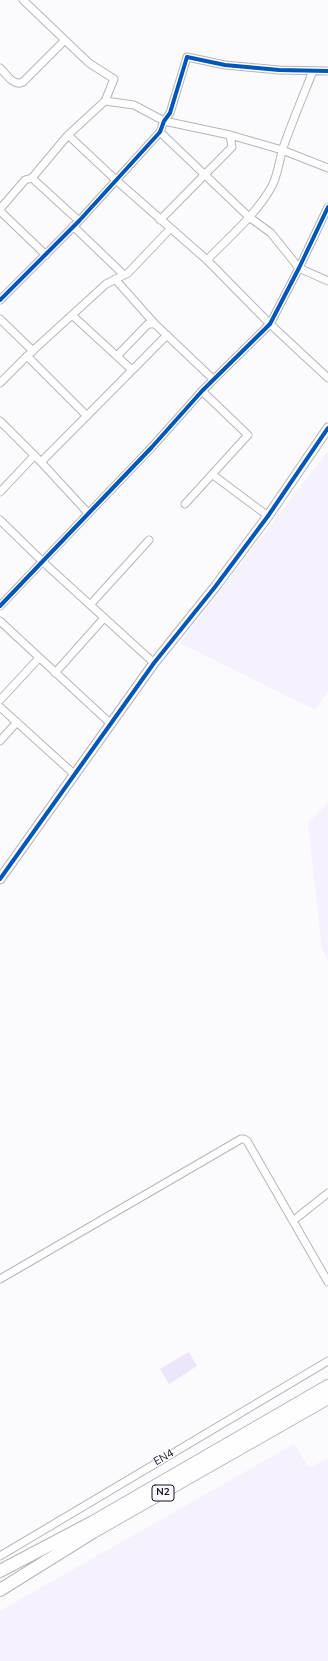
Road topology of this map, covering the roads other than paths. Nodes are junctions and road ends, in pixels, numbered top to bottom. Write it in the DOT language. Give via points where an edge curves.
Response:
graph roads {
  1 [pos="23,0"];
  2 [pos="64,41"];
  3 [pos="0,68"];
  4 [pos="313,70"];
  5 [pos="328,71"];
  6 [pos="105,101"];
  7 [pos="164,121"];
  8 [pos="160,132"];
  9 [pos="68,135"];
  10 [pos="230,135"];
  11 [pos="282,150"];
  12 [pos="328,168"];
  13 [pos="205,174"];
  14 [pos="32,178"];
  15 [pos="116,181"];
  16 [pos="328,206"];
  17 [pos="0,210"];
  18 [pos="249,217"];
  19 [pos="325,219"];
  20 [pos="160,220"];
  21 [pos="79,221"];
  22 [pos="73,226"];
  23 [pos="170,229"];
  24 [pos="46,255"];
  25 [pos="207,260"];
  26 [pos="299,268"];
  27 [pos="124,276"];
  28 [pos="115,279"];
  29 [pos="328,281"];
  30 [pos="0,300"];
  31 [pos="72,315"];
  32 [pos="0,319"];
  33 [pos="155,324"];
  34 [pos="270,324"];
  35 [pos="167,335"];
  36 [pos="33,351"];
  37 [pos="27,356"];
  38 [pos="117,356"];
  39 [pos="132,370"];
  40 [pos="328,378"];
  41 [pos="213,380"];
  42 [pos="0,383"];
  43 [pos="202,392"];
  44 [pos="86,416"];
  45 [pos="0,422"];
  46 [pos="328,428"];
  47 [pos="34,456"];
  48 [pos="41,462"];
  49 [pos="213,475"];
  50 [pos="0,492"];
  51 [pos="185,504"];
  52 [pos="88,513"];
  53 [pos="268,516"];
  54 [pos="0,520"];
  55 [pos="149,540"];
  56 [pos="43,562"];
  57 [pos="90,604"];
  58 [pos="0,606"];
  59 [pos="104,618"];
  60 [pos="0,621"];
  61 [pos="39,658"];
  62 [pos="154,663"];
  63 [pos="54,673"];
  64 [pos="0,700"];
  65 [pos="0,707"];
  66 [pos="17,722"];
  67 [pos="111,724"];
  68 [pos="0,741"];
  69 [pos="74,774"];
  70 [pos="0,877"];
  71 [pos="328,1193"];
  72 [pos="294,1220"];
  73 [pos="0,1279"];
  74 [pos="328,1282"];
  75 [pos="328,1361"];
  76 [pos="328,1386"];
  77 [pos="328,1398"];
  78 [pos="0,1556"];
  79 [pos="0,1572"];
  80 [pos="0,1590"];
  1 -- 2 [label="street"];
  2 -- 3 [label="street" via="19,84"];
  2 -- 6 [label="street" via="89,64 114,79"];
  4 -- 5 [label="street"];
  4 -- 7 [label="street" via="225,65 187,57 170,113"];
  4 -- 11 [label="street"];
  6 -- 7 [label="street" via="134,106"];
  6 -- 9 [label="street"];
  7 -- 8 [label="street"];
  7 -- 10 [label="street"];
  8 -- 13 [label="street"];
  8 -- 15 [label="street"];
  9 -- 14 [label="street"];
  9 -- 15 [label="street"];
  10 -- 11 [label="street"];
  10 -- 13 [label="street" via="232,147"];
  11 -- 12 [label="street"];
  11 -- 18 [label="street" via="272,185"];
  13 -- 18 [label="street"];
  13 -- 20 [label="street"];
  14 -- 17 [label="street" via="25,180"];
  14 -- 21 [label="street"];
  15 -- 20 [label="street"];
  15 -- 21 [label="street"];
  16 -- 19 [label="street"];
  17 -- 24 [label="street"];
  18 -- 25 [label="street"];
  18 -- 26 [label="street" via="271,233"];
  19 -- 26 [label="street"];
  20 -- 23 [label="street"];
  21 -- 22 [label="street"];
  22 -- 24 [label="street"];
  22 -- 27 [label="street"];
  23 -- 25 [label="street"];
  23 -- 27 [label="street"];
  24 -- 30 [label="street"];
  25 -- 34 [label="street"];
  26 -- 29 [label="street"];
  26 -- 34 [label="street"];
  27 -- 28 [label="street"];
  28 -- 31 [label="street"];
  28 -- 33 [label="street"];
  31 -- 36 [label="street"];
  31 -- 38 [label="street"];
  32 -- 36 [label="street"];
  33 -- 35 [label="street"];
  33 -- 38 [label="street" via="148,324"];
  34 -- 40 [label="street"];
  34 -- 41 [label="street"];
  35 -- 39 [label="street"];
  35 -- 41 [label="street"];
  36 -- 37 [label="street"];
  37 -- 42 [label="street"];
  37 -- 44 [label="street"];
  38 -- 39 [label="street"];
  39 -- 44 [label="street"];
  41 -- 43 [label="street"];
  43 -- 49 [label="street" via="248,435"];
  43 -- 52 [label="street"];
  44 -- 48 [label="street"];
  45 -- 47 [label="street"];
  46 -- 53 [label="street"];
  47 -- 48 [label="street"];
  47 -- 50 [label="street"];
  48 -- 52 [label="street"];
  49 -- 51 [label="street"];
  49 -- 53 [label="street"];
  52 -- 56 [label="street"];
  53 -- 62 [label="street"];
  54 -- 56 [label="street"];
  55 -- 57 [label="street"];
  56 -- 57 [label="street"];
  56 -- 58 [label="street"];
  57 -- 59 [label="street"];
  59 -- 62 [label="street"];
  59 -- 63 [label="street"];
  60 -- 61 [label="street"];
  61 -- 63 [label="street"];
  61 -- 64 [label="street"];
  62 -- 67 [label="street"];
  63 -- 67 [label="street"];
  65 -- 66 [label="street"];
  66 -- 68 [label="street"];
  66 -- 69 [label="street"];
  67 -- 69 [label="street"];
  69 -- 70 [label="street"];
  71 -- 72 [label="street"];
  72 -- 73 [label="street" via="248,1141 241,1139"];
  72 -- 74 [label="street"];
  75 -- 78 [label="street, EN4"];
  76 -- 79 [label="highway, N2" via="93,1522"];
  77 -- 80 [label="highway, N2" via="93,1532"];
}
